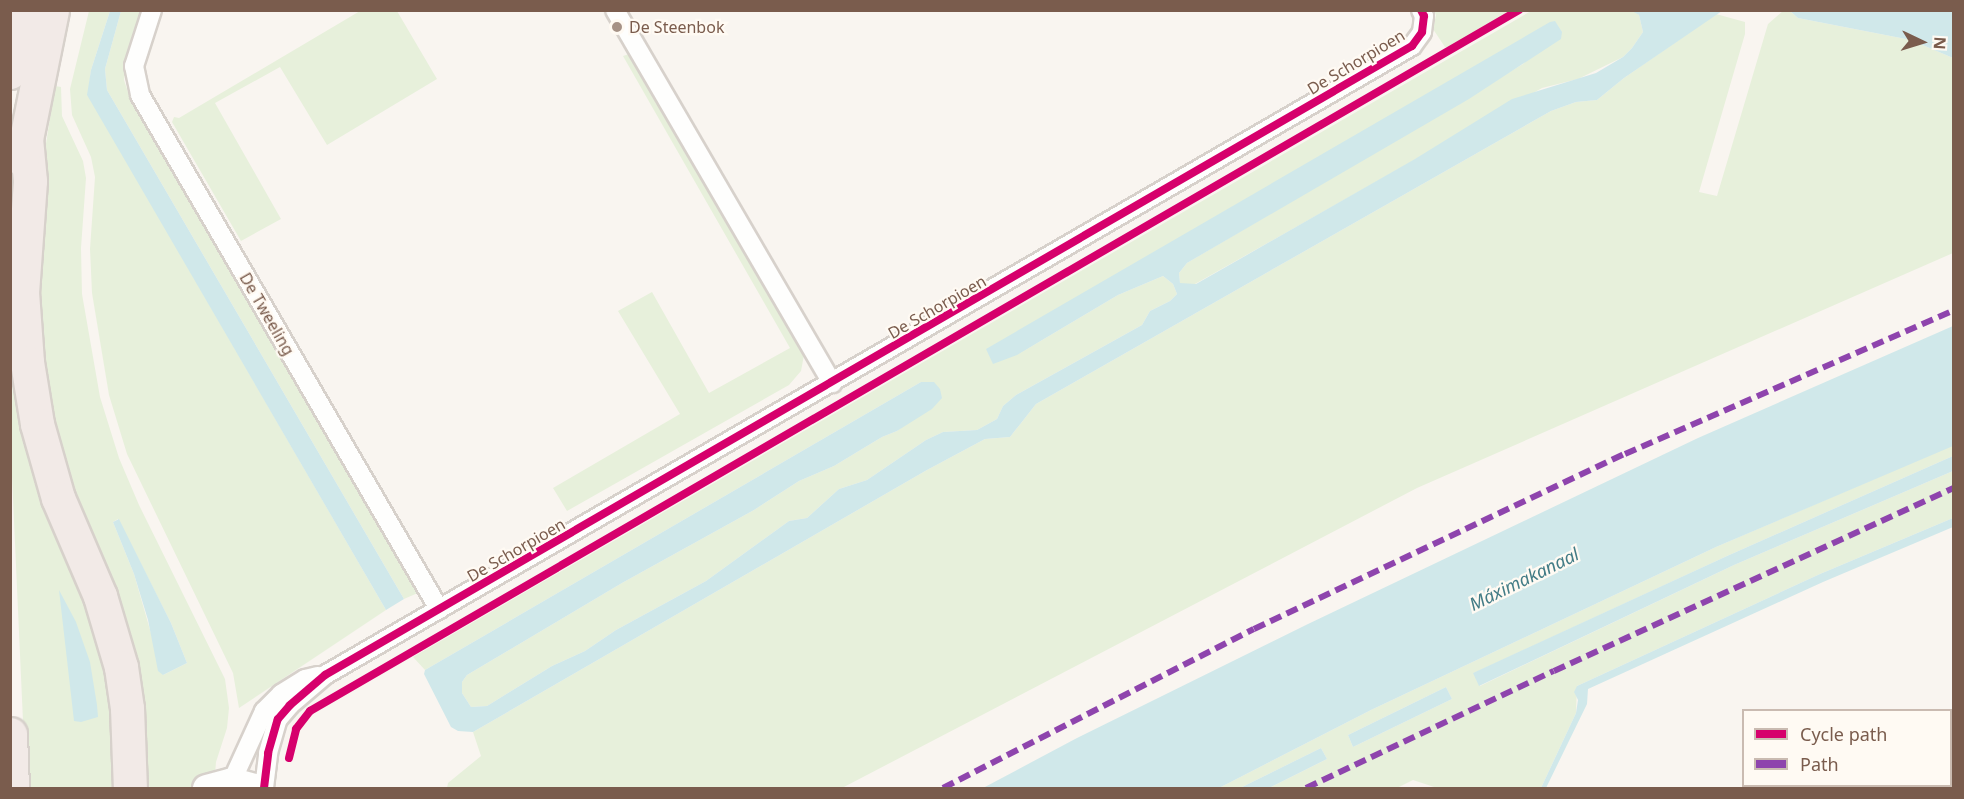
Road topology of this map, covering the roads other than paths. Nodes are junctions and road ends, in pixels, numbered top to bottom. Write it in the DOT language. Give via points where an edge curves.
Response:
graph roads {
  1 [pos="23,10"];
  2 [pos="52,10"];
  3 [pos="152,10"];
  4 [pos="615,10"];
  5 [pos="1421,10"];
  6 [pos="10,72"];
  7 [pos="26,138"];
  8 [pos="10,244"];
  9 [pos="832,383"];
  10 [pos="439,609"];
  11 [pos="325,675"];
  12 [pos="10,734"];
  13 [pos="232,781"];
  14 [pos="12,787"];
  15 [pos="130,789"];
  16 [pos="206,789"];
  17 [pos="259,789"];
  18 [pos="264,789"];
  1 -- 6 [label="highway"];
  2 -- 7 [label="highway"];
  3 -- 10 [label="street, De Tweeling" via="134,66 140,95"];
  4 -- 9 [label="street"];
  5 -- 9 [label="street, De Schorpioen" via="1422,32 1412,46"];
  7 -- 8 [label="highway"];
  7 -- 15 [label="highway" via="30,181 22,292 27,362 37,424 58,498 100,596 121,667"];
  9 -- 10 [label="street, De Schorpioen"];
  10 -- 11 [label="street, De Schorpioen"];
  11 -- 13 [label="street" via="305,679 264,711"];
  11 -- 18 [label="street" via="278,719 268,753"];
  12 -- 14 [label="highway"];
  13 -- 16 [label="street"];
  13 -- 17 [label="street"];
}
